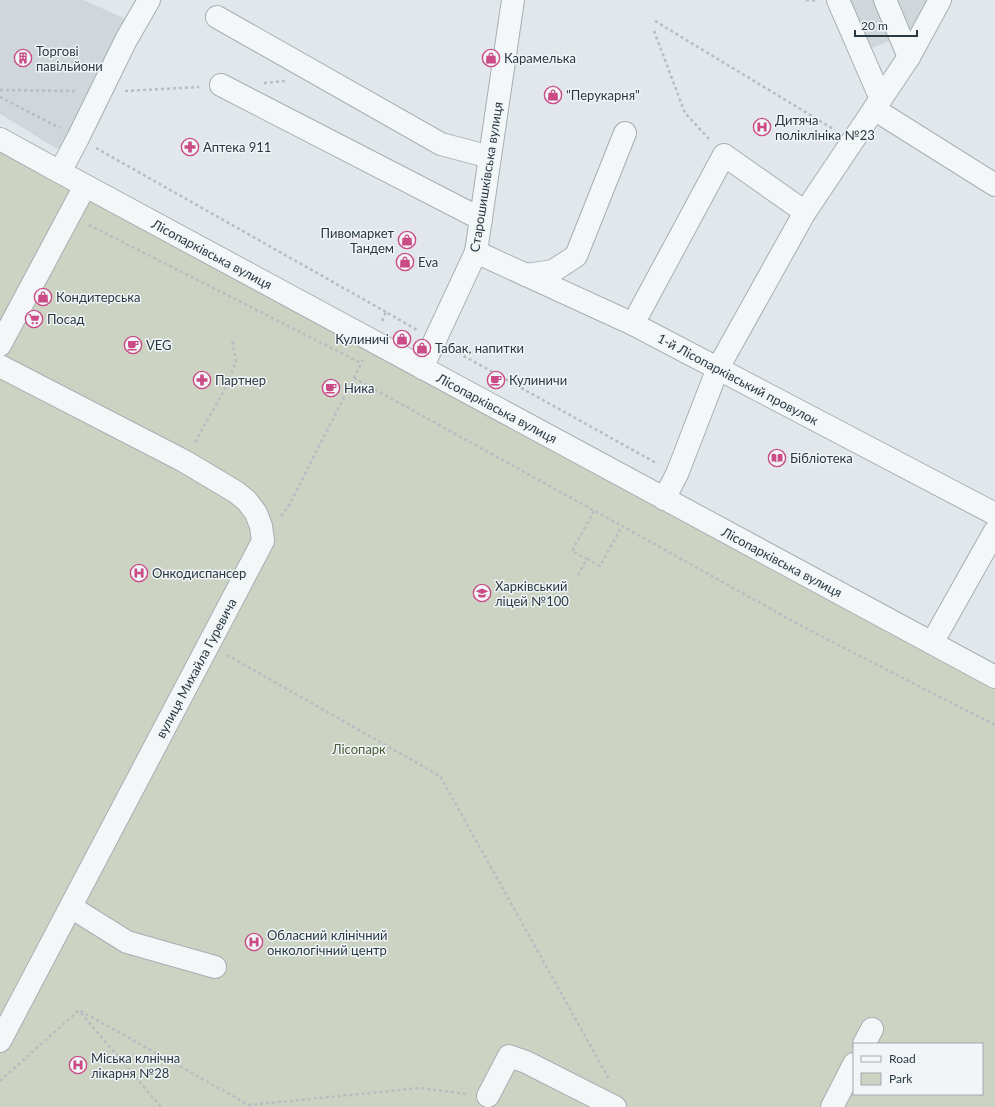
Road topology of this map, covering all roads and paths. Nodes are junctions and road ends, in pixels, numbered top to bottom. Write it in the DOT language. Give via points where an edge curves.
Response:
graph roads {
  1 [pos="149,0"];
  2 [pos="513,0"];
  3 [pos="838,0"];
  4 [pos="885,0"];
  5 [pos="940,0"];
  6 [pos="217,17"];
  7 [pos="655,22"];
  8 [pos="654,31"];
  9 [pos="909,57"];
  10 [pos="288,81"];
  11 [pos="258,83"];
  12 [pos="221,85"];
  13 [pos="0,90"];
  14 [pos="101,92"];
  15 [pos="0,97"];
  16 [pos="878,104"];
  17 [pos="624,133"];
  18 [pos="78,138"];
  19 [pos="0,139"];
  20 [pos="853,140"];
  21 [pos="724,155"];
  22 [pos="490,157"];
  23 [pos="60,172"];
  24 [pos="995,185"];
  25 [pos="85,186"];
  26 [pos="805,212"];
  27 [pos="70,215"];
  28 [pos="481,219"];
  29 [pos="476,252"];
  30 [pos="526,275"];
  31 [pos="386,312"];
  32 [pos="633,324"];
  33 [pos="232,339"];
  34 [pos="0,345"];
  35 [pos="361,363"];
  36 [pos="0,366"];
  37 [pos="422,368"];
  38 [pos="718,368"];
  39 [pos="354,378"];
  40 [pos="351,382"];
  41 [pos="184,461"];
  42 [pos="664,499"];
  43 [pos="594,510"];
  44 [pos="995,514"];
  45 [pos="622,526"];
  46 [pos="995,532"];
  47 [pos="263,541"];
  48 [pos="586,559"];
  49 [pos="578,575"];
  50 [pos="932,643"];
  51 [pos="208,645"];
  52 [pos="995,677"];
  53 [pos="995,725"];
  54 [pos="71,907"];
  55 [pos="215,967"];
  56 [pos="79,1010"];
  57 [pos="0,1042"];
  58 [pos="853,1066"];
  59 [pos="609,1080"];
  60 [pos="0,1081"];
  61 [pos="488,1096"];
  62 [pos="161,1107"];
  63 [pos="615,1107"];
  64 [pos="832,1107"];
  1 -- 14 [label="street"];
  2 -- 22 [label="street, Старошишківська вулиця"];
  3 -- 16 [label="street"];
  4 -- 9 [label="street"];
  5 -- 9 [label="street"];
  6 -- 22 [label="street" via="441,144"];
  7 -- 20 [label="path"];
  8 -- 21 [label="path" via="685,113"];
  9 -- 16 [label="street"];
  10 -- 11 [label="path"];
  12 -- 14 [label="path"];
  12 -- 28 [label="street"];
  13 -- 14 [label="path"];
  14 -- 18 [label="street"];
  15 -- 18 [label="path"];
  16 -- 20 [label="street"];
  16 -- 24 [label="street"];
  17 -- 30 [label="street" via="576,256 553,271"];
  18 -- 23 [label="street"];
  18 -- 31 [label="path"];
  19 -- 23 [label="street, Лісопарківська вулиця"];
  20 -- 26 [label="street"];
  21 -- 26 [label="street"];
  21 -- 32 [label="street"];
  22 -- 28 [label="street, Старошишківська вулиця"];
  23 -- 25 [label="street, Лісопарківська вулиця"];
  25 -- 27 [label="street"];
  25 -- 37 [label="street, Лісопарківська вулиця"];
  26 -- 38 [label="street"];
  27 -- 34 [label="street"];
  27 -- 35 [label="path"];
  28 -- 29 [label="street, Старошишківська вулиця"];
  29 -- 30 [label="street, 1-й Лісопарківський провулок"];
  29 -- 37 [label="street, Старошишківська вулиця"];
  30 -- 32 [label="street, 1-й Лісопарківський провулок"];
  32 -- 38 [label="street, 1-й Лісопарківський провулок"];
  33 -- 41 [label="path" via="236,362 227,385"];
  36 -- 41 [label="street"];
  37 -- 42 [label="street, Лісопарківська вулиця"];
  38 -- 42 [label="street" via="677,474"];
  38 -- 44 [label="street, 1-й Лісопарківський провулок"];
  39 -- 43 [label="path"];
  40 -- 47 [label="path" via="288,507"];
  41 -- 47 [label="street" via="247,501 256,513"];
  42 -- 50 [label="street, Лісопарківська вулиця"];
  43 -- 45 [label="path"];
  43 -- 48 [label="path" via="572,552"];
  45 -- 48 [label="path" via="600,566"];
  45 -- 53 [label="path" via="807,628"];
  46 -- 50 [label="street"];
  47 -- 51 [label="street, вулиця Михайла Гуревича"];
  48 -- 49 [label="path"];
  50 -- 52 [label="street, Лісопарківська вулиця"];
  51 -- 54 [label="street, вулиця Михайла Гуревича"];
  51 -- 59 [label="path" via="440,776"];
  54 -- 55 [label="street" via="127,942"];
  54 -- 57 [label="street, вулиця Михайла Гуревича"];
  56 -- 60 [label="path"];
  56 -- 61 [label="path" via="249,1105 420,1088"];
  56 -- 62 [label="path"];
  58 -- 64 [label="street"];
  61 -- 63 [label="street" via="509,1056"];
}
